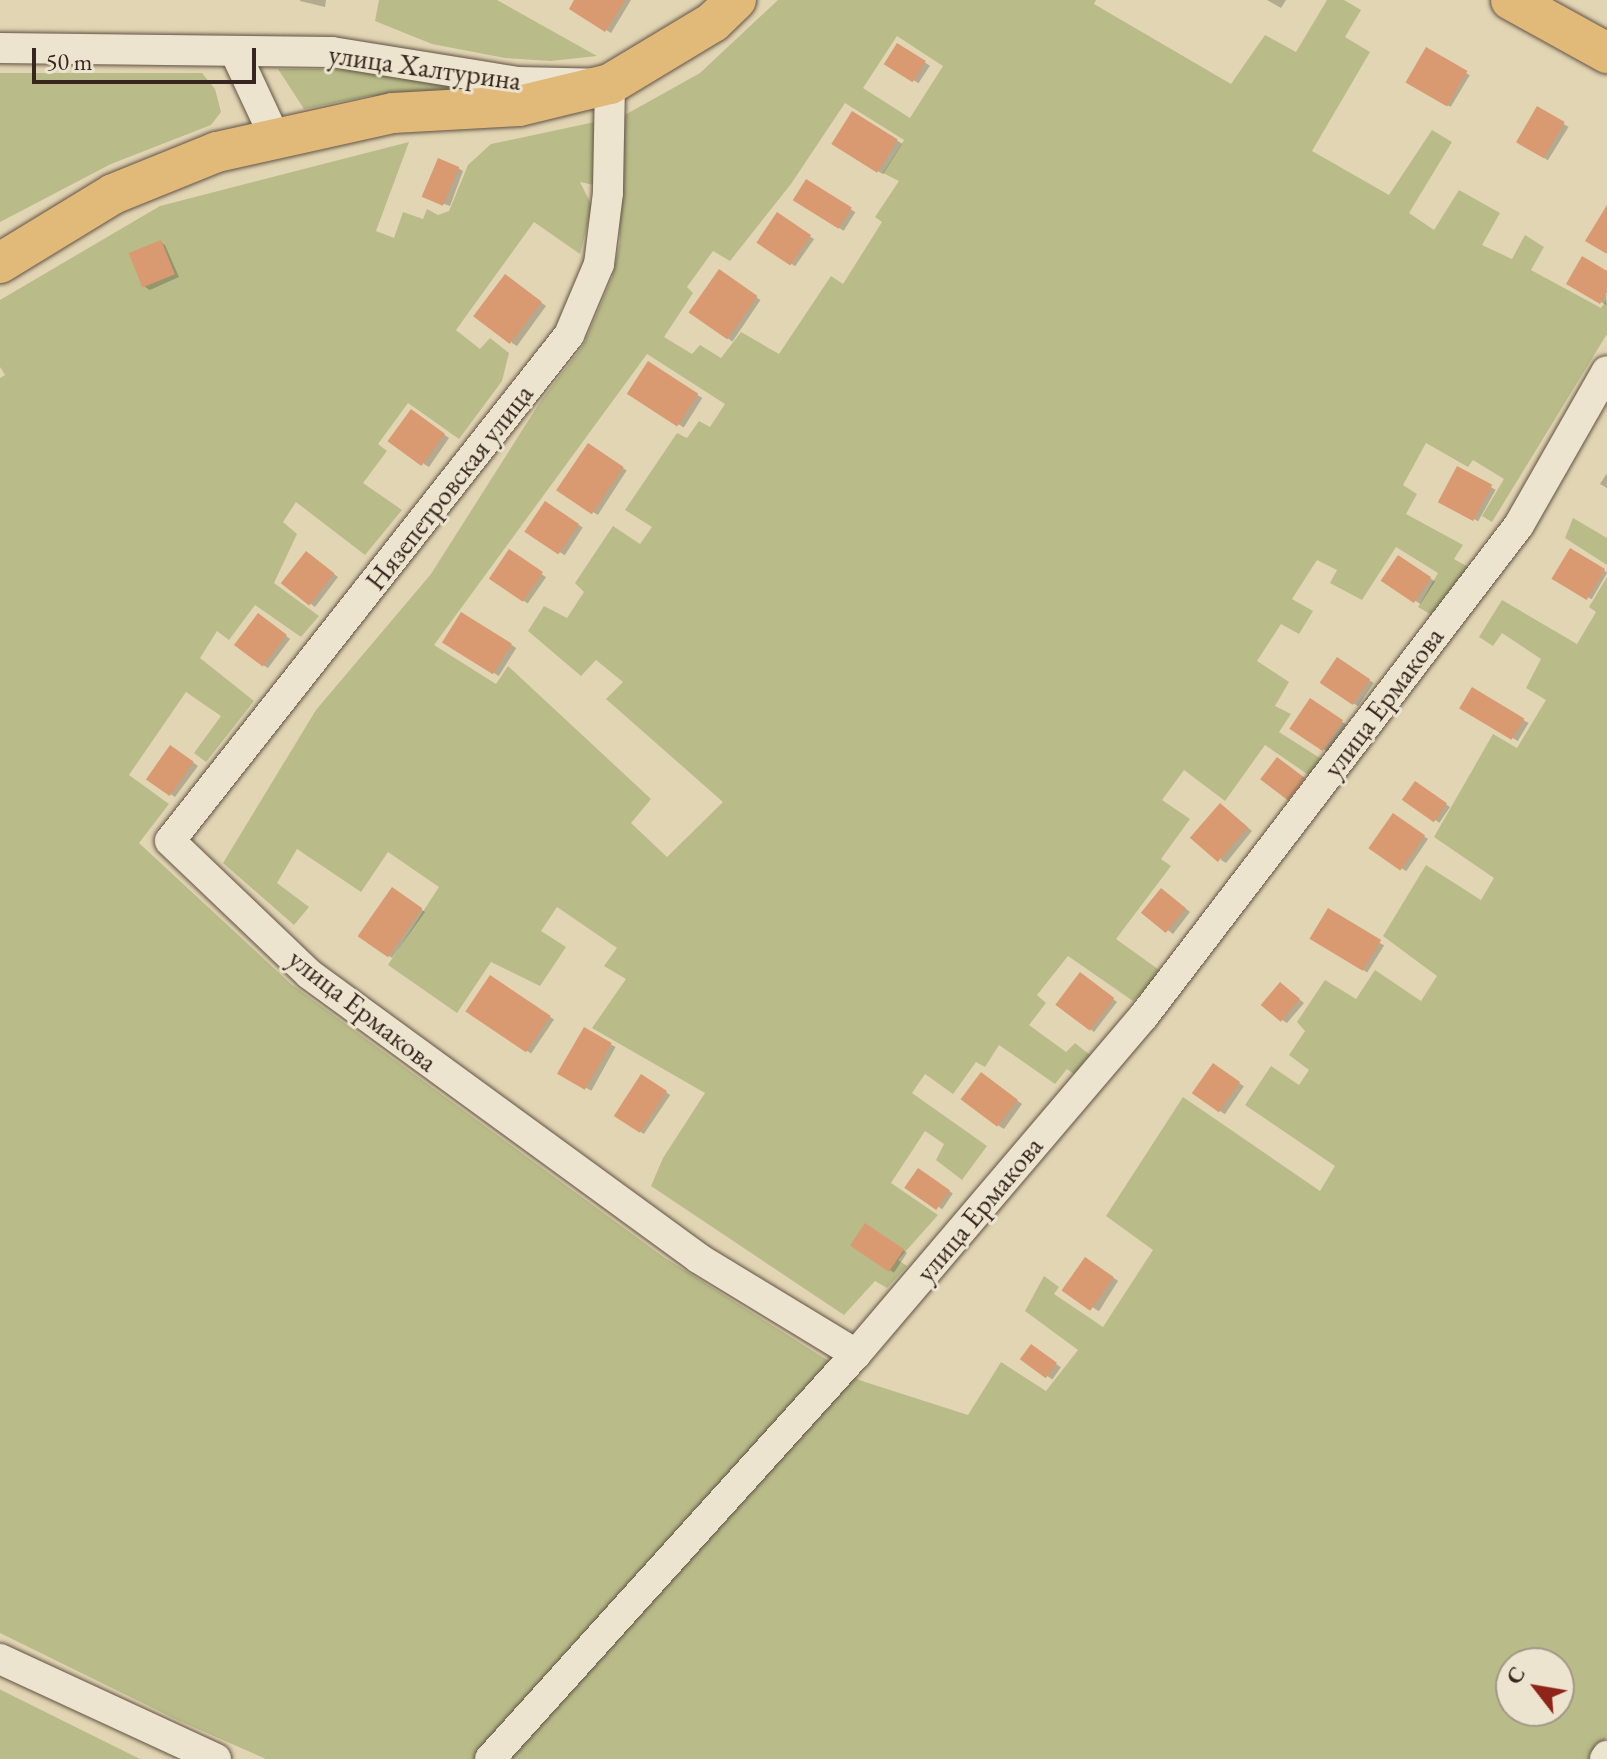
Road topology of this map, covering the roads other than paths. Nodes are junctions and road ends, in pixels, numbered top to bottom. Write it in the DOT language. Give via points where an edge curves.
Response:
graph roads {
  1 [pos="736,0"];
  2 [pos="1511,0"];
  3 [pos="0,48"];
  4 [pos="235,52"];
  5 [pos="1607,53"];
  6 [pos="610,84"];
  7 [pos="276,140"];
  8 [pos="0,263"];
  9 [pos="1607,371"];
  10 [pos="170,841"];
  11 [pos="856,1354"];
  12 [pos="0,1659"];
  13 [pos="216,1759"];
  14 [pos="490,1759"];
  1 -- 6 [label="main road" via="713,22"];
  2 -- 5 [label="main road"];
  3 -- 4 [label="street, улица Халтурина"];
  4 -- 6 [label="street, улица Халтурина" via="332,52 517,82"];
  4 -- 7 [label="street"];
  6 -- 7 [label="main road" via="519,106 393,113"];
  6 -- 10 [label="street, Нязепетровская улица" via="608,193 599,264 569,335"];
  7 -- 8 [label="main road" via="217,152 113,194"];
  9 -- 11 [label="street, улица Ермакова" via="1519,525 1143,1017"];
  10 -- 11 [label="street, улица Ермакова" via="309,974 698,1258"];
  11 -- 14 [label="street"];
  12 -- 13 [label="street"];
}
